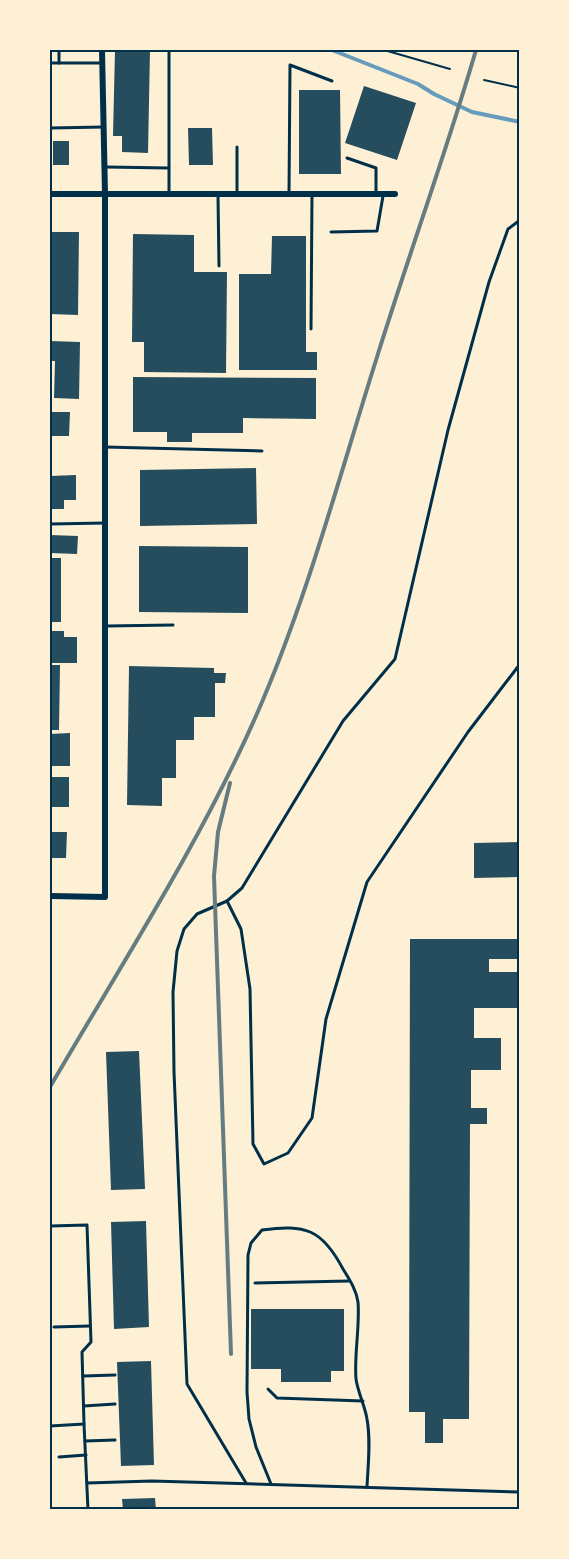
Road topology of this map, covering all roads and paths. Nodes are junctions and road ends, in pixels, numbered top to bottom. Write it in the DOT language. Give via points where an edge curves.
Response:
graph roads {
  1 [pos="59,50"];
  2 [pos="102,50"];
  3 [pos="169,50"];
  4 [pos="384,50"];
  5 [pos="50,63"];
  6 [pos="59,63"];
  7 [pos="102,63"];
  8 [pos="450,69"];
  9 [pos="484,80"];
  10 [pos="332,81"];
  11 [pos="519,88"];
  12 [pos="104,127"];
  13 [pos="50,128"];
  14 [pos="237,147"];
  15 [pos="347,158"];
  16 [pos="104,167"];
  17 [pos="169,168"];
  18 [pos="50,194"];
  19 [pos="105,194"];
  20 [pos="169,194"];
  21 [pos="218,194"];
  22 [pos="237,194"];
  23 [pos="289,194"];
  24 [pos="312,194"];
  25 [pos="380,194"];
  26 [pos="395,194"];
  27 [pos="519,219"];
  28 [pos="331,232"];
  29 [pos="219,266"];
  30 [pos="311,329"];
  31 [pos="105,447"];
  32 [pos="262,451"];
  33 [pos="105,523"];
  34 [pos="50,524"];
  35 [pos="173,625"];
  36 [pos="105,626"];
  37 [pos="519,664"];
  38 [pos="50,896"];
  39 [pos="227,901"];
  40 [pos="50,1226"];
  41 [pos="350,1281"];
  42 [pos="255,1283"];
  43 [pos="90,1326"];
  44 [pos="54,1327"];
  45 [pos="115,1375"];
  46 [pos="83,1376"];
  47 [pos="268,1389"];
  48 [pos="363,1401"];
  49 [pos="115,1404"];
  50 [pos="84,1406"];
  51 [pos="84,1424"];
  52 [pos="50,1426"];
  53 [pos="115,1440"];
  54 [pos="85,1441"];
  55 [pos="86,1455"];
  56 [pos="59,1457"];
  57 [pos="87,1483"];
  58 [pos="246,1483"];
  59 [pos="271,1484"];
  60 [pos="367,1487"];
  61 [pos="519,1492"];
  62 [pos="88,1509"];
  1 -- 6 [label="lane"];
  2 -- 7 [label="street"];
  3 -- 17 [label="lane"];
  4 -- 8 [label="path"];
  5 -- 6 [label="lane"];
  6 -- 7 [label="lane"];
  7 -- 12 [label="street"];
  9 -- 11 [label="path"];
  10 -- 23 [label="lane" via="290,65"];
  12 -- 13 [label="lane"];
  12 -- 16 [label="street"];
  14 -- 22 [label="lane"];
  15 -- 25 [label="lane" via="376,168"];
  16 -- 17 [label="lane"];
  16 -- 19 [label="street"];
  17 -- 20 [label="lane"];
  18 -- 19 [label="street"];
  19 -- 20 [label="street"];
  19 -- 31 [label="street"];
  20 -- 21 [label="street"];
  21 -- 22 [label="street"];
  21 -- 29 [label="lane"];
  22 -- 23 [label="street"];
  23 -- 24 [label="street"];
  24 -- 25 [label="street"];
  24 -- 30 [label="lane"];
  25 -- 26 [label="street"];
  25 -- 28 [label="lane" via="377,231"];
  27 -- 39 [label="lane" via="508,229 489,282 448,430 395,659 344,721 242,888"];
  31 -- 32 [label="lane"];
  31 -- 33 [label="street"];
  33 -- 34 [label="lane"];
  33 -- 36 [label="street"];
  35 -- 36 [label="lane"];
  36 -- 38 [label="street" via="105,897"];
  37 -- 39 [label="lane" via="367,882 326,1019 312,1118 288,1153 264,1164 253,1144 250,989 241,929"];
  39 -- 58 [label="lane" via="196,914 184,929 177,951 174,1072 187,1384"];
  40 -- 43 [label="lane" via="87,1225"];
  41 -- 42 [label="lane"];
  41 -- 48 [label="lane" via="358,1301 357,1380"];
  41 -- 59 [label="lane" via="322,1238 305,1228 262,1230 251,1243 249,1419"];
  43 -- 44 [label="lane"];
  43 -- 46 [label="lane" via="91,1342 82,1352"];
  45 -- 46 [label="lane"];
  46 -- 50 [label="lane"];
  47 -- 48 [label="lane" via="277,1398"];
  48 -- 60 [label="lane" via="369,1434"];
  49 -- 50 [label="lane"];
  50 -- 51 [label="lane"];
  51 -- 52 [label="lane"];
  51 -- 54 [label="lane"];
  53 -- 54 [label="lane"];
  54 -- 55 [label="lane"];
  55 -- 56 [label="lane"];
  55 -- 57 [label="lane"];
  57 -- 58 [label="lane"];
  57 -- 62 [label="lane"];
  58 -- 59 [label="lane"];
  59 -- 60 [label="lane"];
  60 -- 61 [label="lane"];
}
